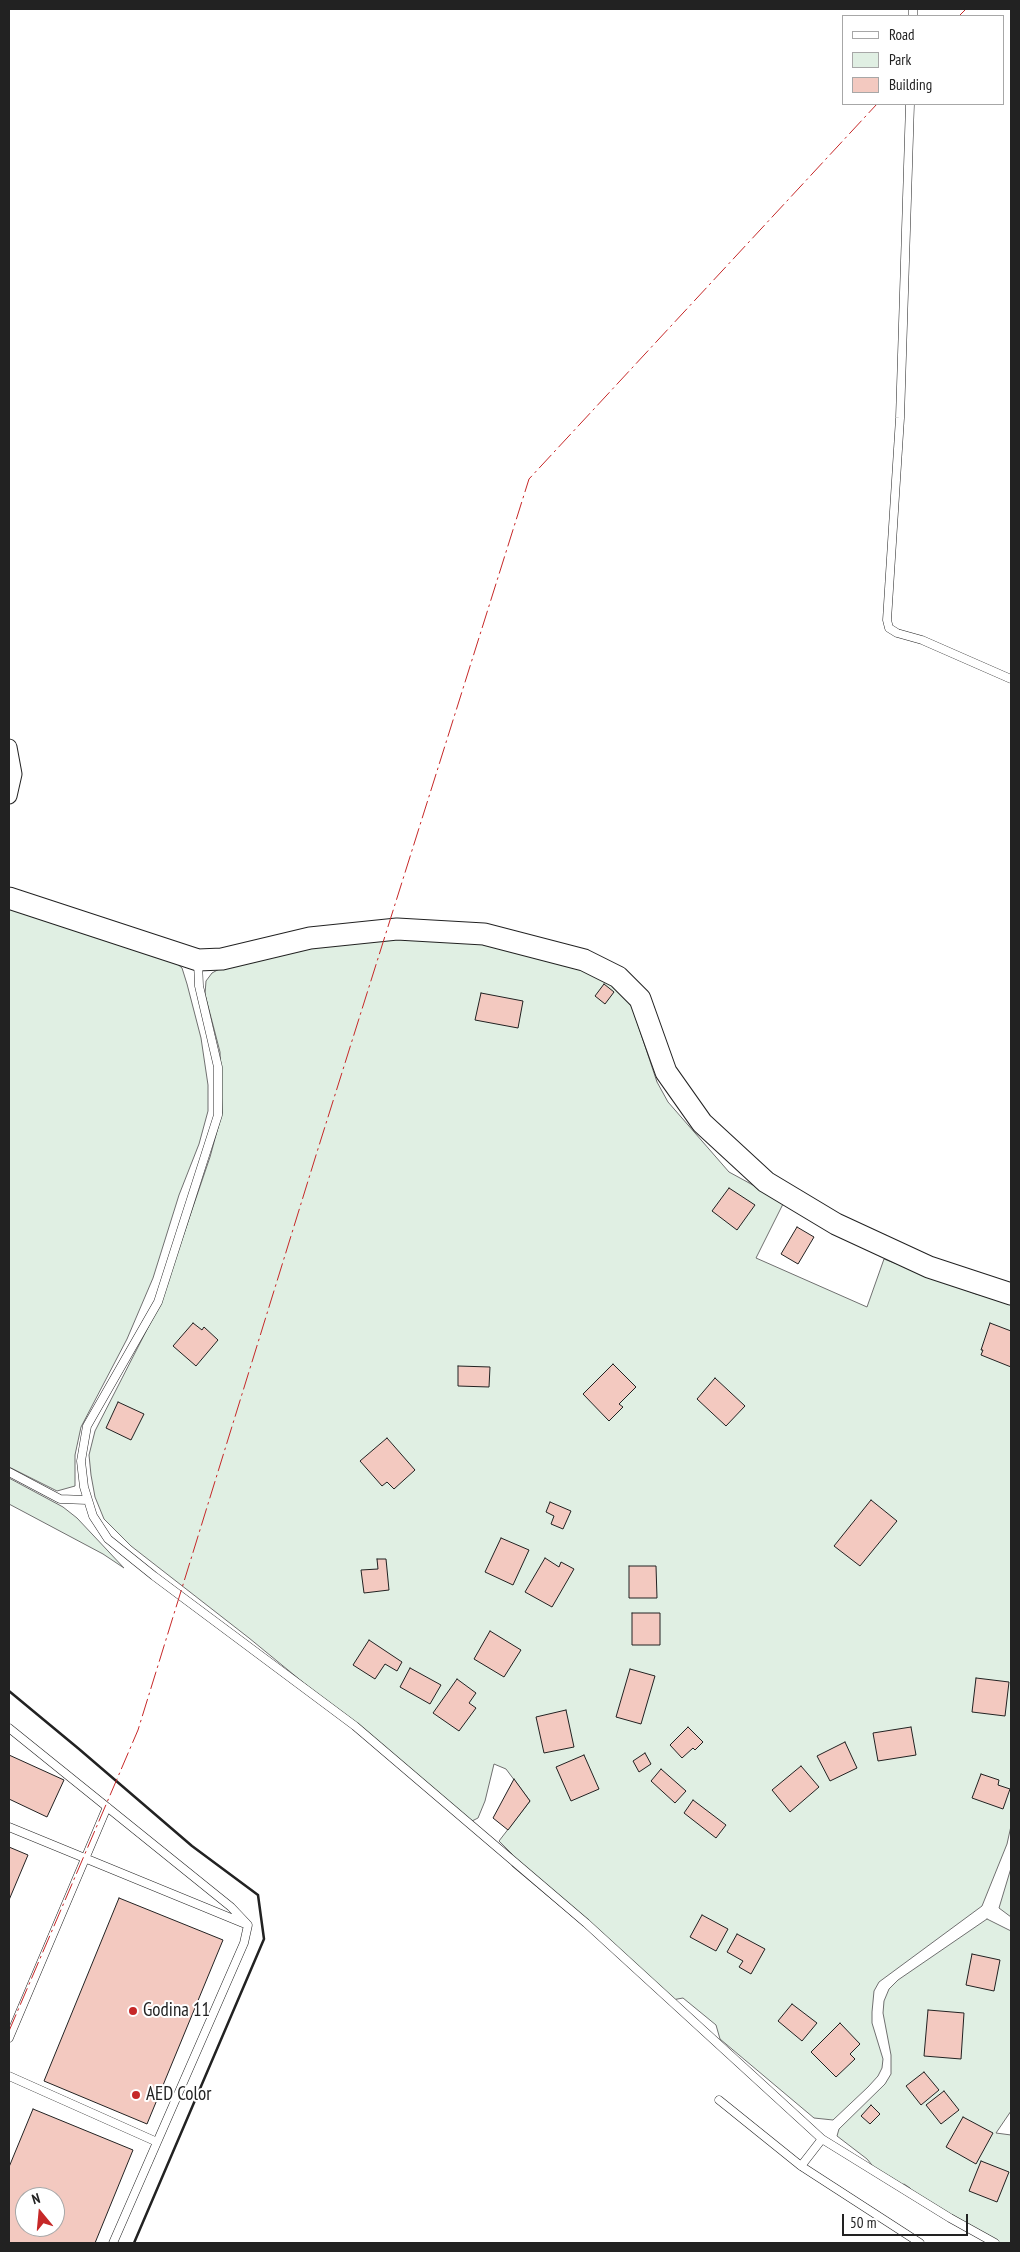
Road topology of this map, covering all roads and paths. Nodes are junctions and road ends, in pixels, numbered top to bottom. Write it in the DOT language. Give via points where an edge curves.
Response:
graph roads {
  1 [pos="910,105"];
  2 [pos="1011,679"];
  3 [pos="9,747"];
  4 [pos="9,796"];
  5 [pos="9,898"];
  6 [pos="198,960"];
  7 [pos="1011,1294"];
  8 [pos="9,1472"];
  9 [pos="87,1500"];
  10 [pos="9,1728"];
  11 [pos="107,1807"];
  12 [pos="9,1826"];
  13 [pos="86,1858"];
  14 [pos="248,1925"];
  15 [pos="9,2038"];
  16 [pos="9,2076"];
  17 [pos="719,2100"];
  18 [pos="822,2139"];
  19 [pos="157,2142"];
  20 [pos="801,2166"];
  21 [pos="113,2243"];
  22 [pos="920,2243"];
  23 [pos="995,2243"];
  1 -- 2 [label="lane" via="900,418 887,620 897,633 922,640"];
  3 -- 4 [label="street" via="14,774"];
  5 -- 6 [label="street"];
  6 -- 7 [label="street" via="222,959 310,938 397,929 484,934 584,960 618,977 640,999 666,1072 702,1123 766,1182 836,1224 929,1267"];
  6 -- 9 [label="lane" via="199,986 218,1067 218,1116 158,1302 87,1426 80,1461"];
  8 -- 9 [label="lane" via="60,1499"];
  9 -- 18 [label="lane" via="108,1539 125,1554 355,1726 586,1923"];
  10 -- 11 [label="lane"];
  11 -- 13 [label="lane"];
  11 -- 14 [label="lane" via="231,1907"];
  12 -- 13 [label="lane"];
  13 -- 14 [label="lane"];
  13 -- 15 [label="lane"];
  14 -- 19 [label="lane" via="244,1943"];
  16 -- 19 [label="lane"];
  17 -- 20 [label="lane"];
  18 -- 20 [label="lane"];
  18 -- 23 [label="lane"];
  19 -- 21 [label="lane"];
  20 -- 22 [label="lane"];
}
